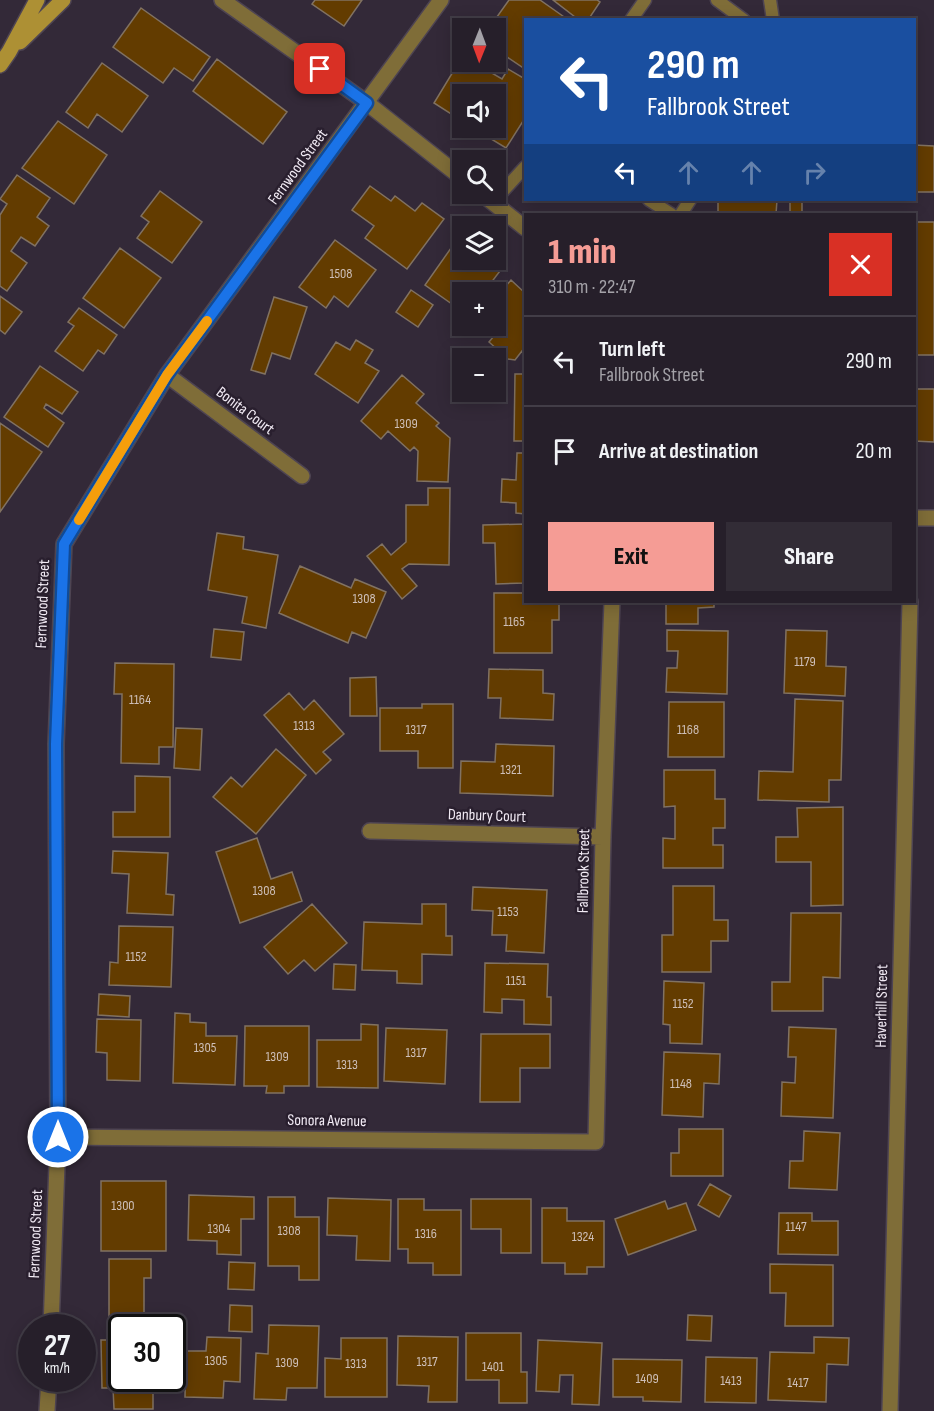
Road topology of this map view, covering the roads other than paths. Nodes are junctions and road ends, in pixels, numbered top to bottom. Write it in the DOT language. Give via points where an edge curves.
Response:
graph roads {
  1 [pos="37,0"];
  2 [pos="63,0"];
  3 [pos="222,0"];
  4 [pos="441,0"];
  5 [pos="645,0"];
  6 [pos="717,0"];
  7 [pos="770,0"];
  8 [pos="632,18"];
  9 [pos="741,18"];
  10 [pos="773,18"];
  11 [pos="9,52"];
  12 [pos="0,65"];
  13 [pos="367,103"];
  14 [pos="524,167"];
  15 [pos="452,170"];
  16 [pos="506,182"];
  17 [pos="651,201"];
  18 [pos="495,204"];
  19 [pos="669,213"];
  20 [pos="524,227"];
  21 [pos="167,375"];
  22 [pos="302,476"];
  23 [pos="916,518"];
  24 [pos="934,518"];
  25 [pos="612,603"];
  26 [pos="910,603"];
  27 [pos="370,831"];
  28 [pos="603,837"];
  29 [pos="58,1137"];
  30 [pos="596,1142"];
  31 [pos="52,1314"];
  32 [pos="48,1392"];
  33 [pos="47,1411"];
  34 [pos="891,1411"];
  1 -- 11 [label="street"];
  2 -- 11 [label="street"];
  3 -- 13 [label="street"];
  4 -- 13 [label="street, Fernwood Street"];
  5 -- 8 [label="lane"];
  6 -- 9 [label="lane"];
  7 -- 10 [label="lane"];
  11 -- 12 [label="street"];
  13 -- 15 [label="street"];
  13 -- 21 [label="street, Fernwood Street"];
  14 -- 16 [label="lane"];
  17 -- 19 [label="lane"];
  18 -- 20 [label="street"];
  21 -- 22 [label="street, Bonita Court"];
  21 -- 29 [label="street, Fernwood Street" via="64,544 56,744"];
  23 -- 24 [label="street"];
  25 -- 28 [label="street, Fallbrook Street"];
  26 -- 34 [label="street, Haverhill Street"];
  27 -- 28 [label="street, Danbury Court"];
  28 -- 30 [label="street, Fallbrook Street"];
  29 -- 30 [label="street, Sonora Avenue"];
  29 -- 31 [label="street, Fernwood Street"];
  32 -- 33 [label="street"];
}
